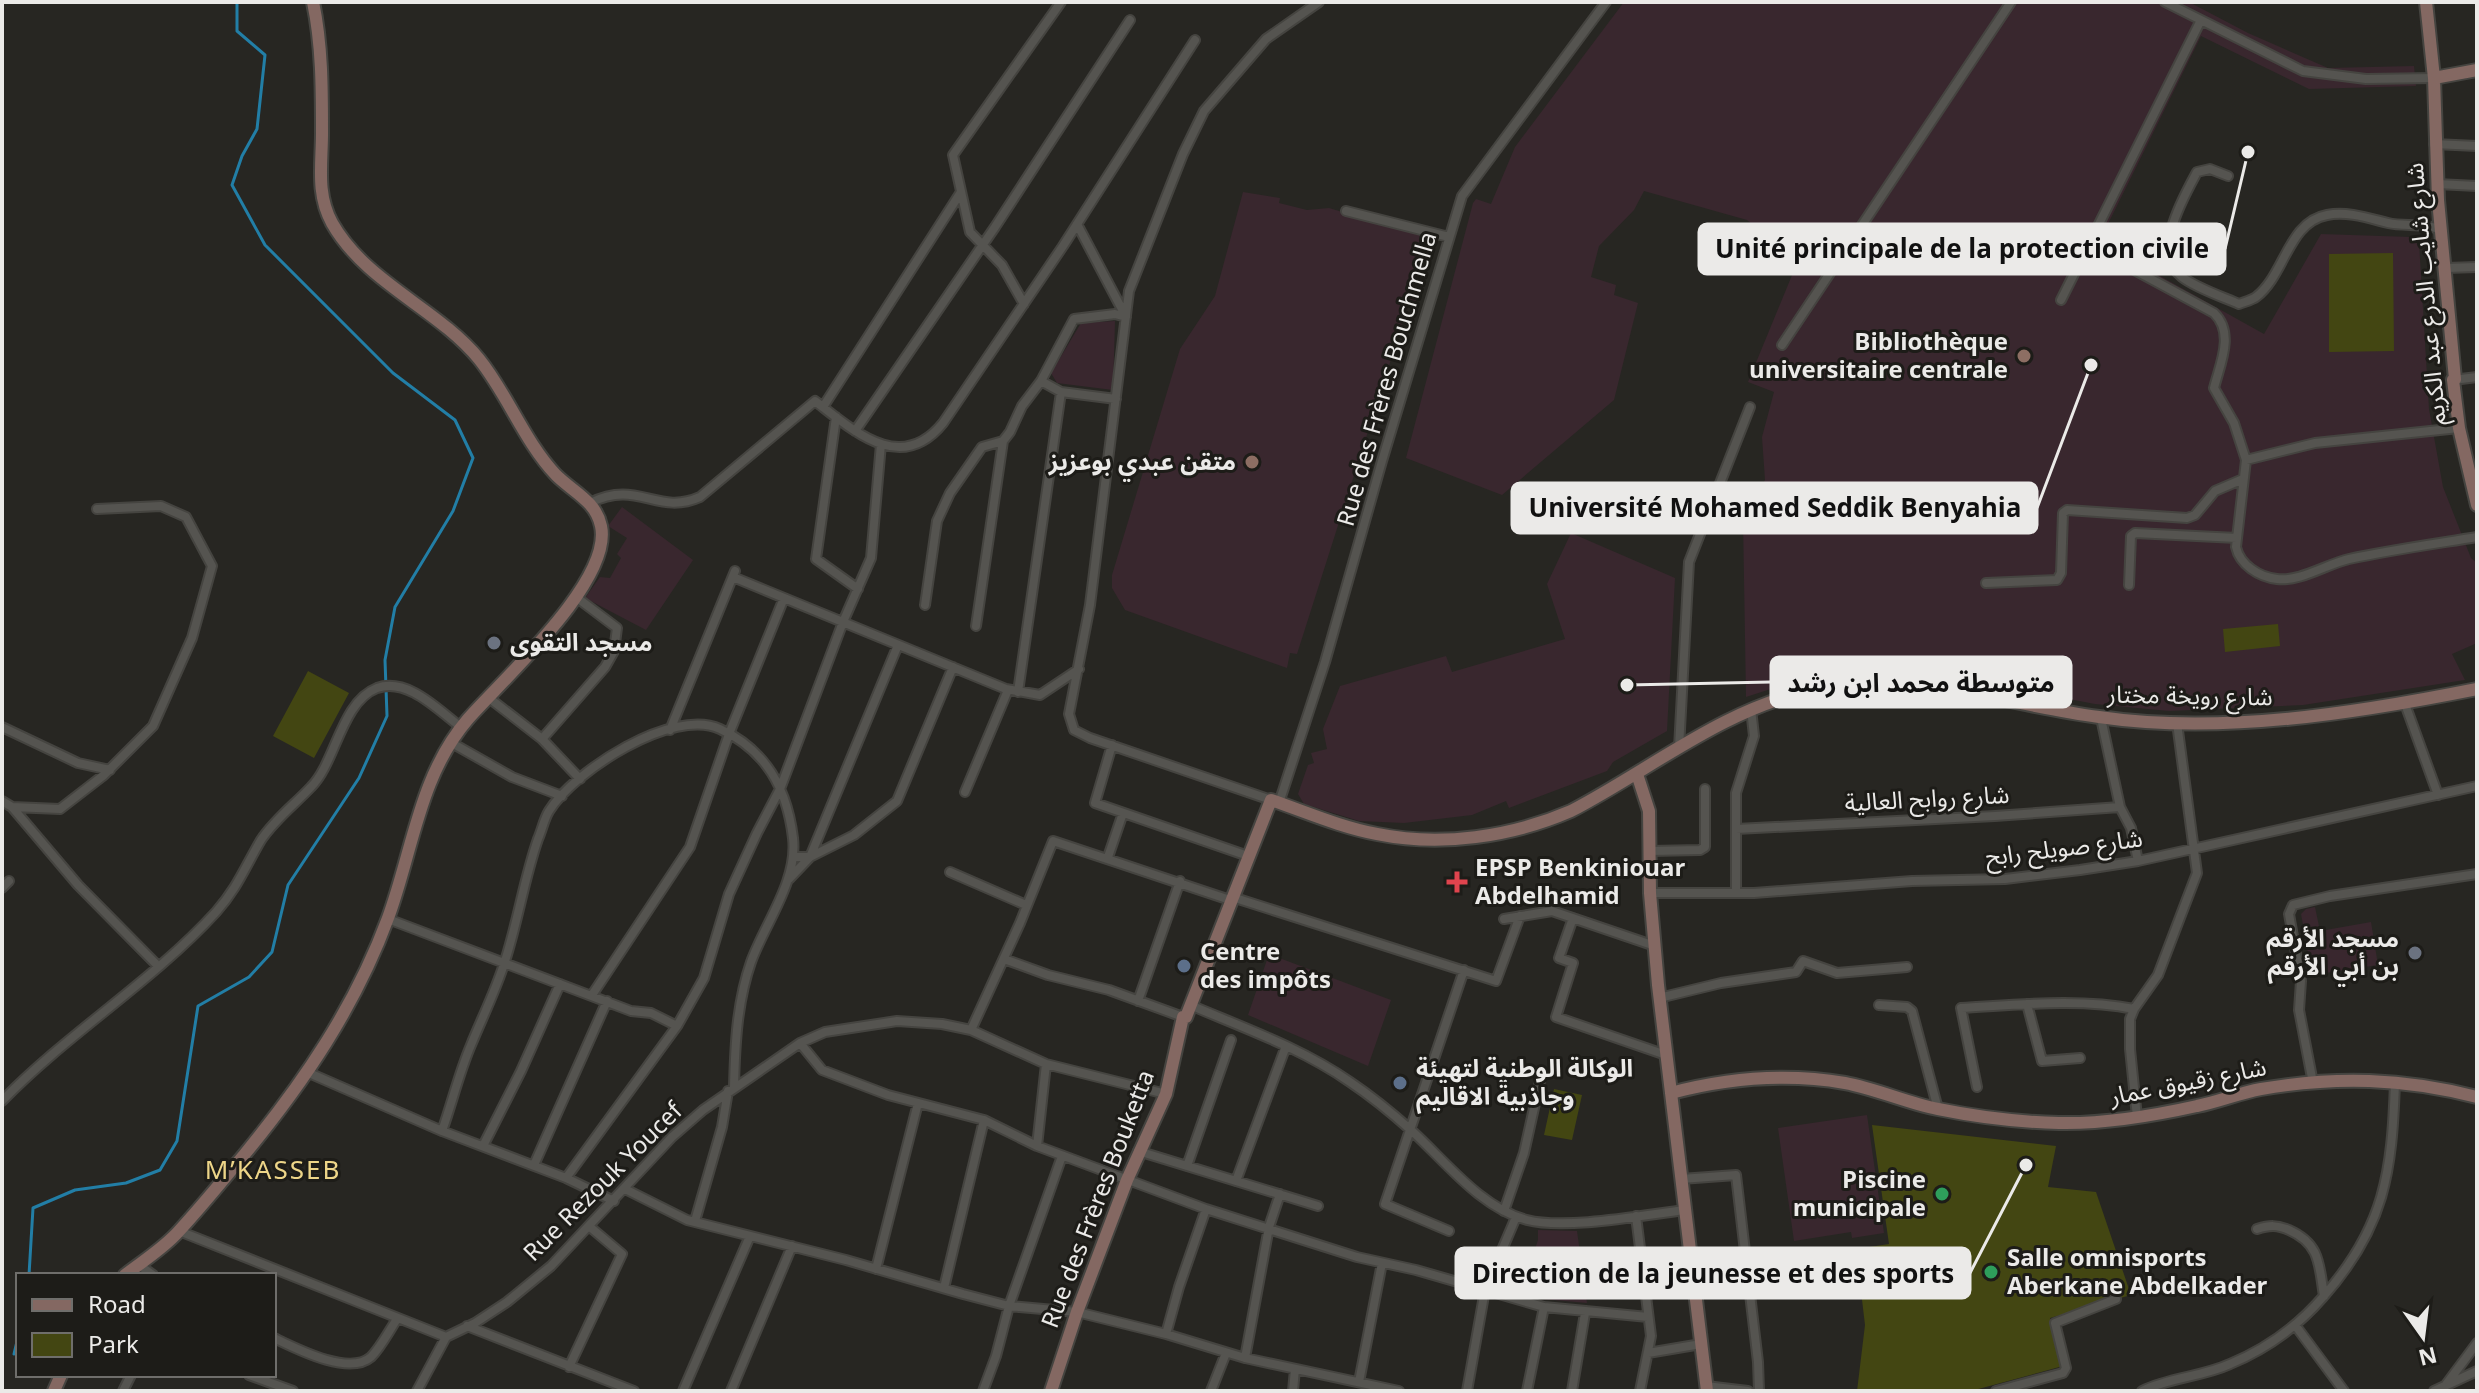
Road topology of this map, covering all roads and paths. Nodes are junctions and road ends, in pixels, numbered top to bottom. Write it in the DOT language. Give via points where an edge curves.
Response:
graph roads {
  1 [pos="313,2"];
  2 [pos="1061,2"];
  3 [pos="1319,2"];
  4 [pos="1606,2"];
  5 [pos="2011,2"];
  6 [pos="2165,2"];
  7 [pos="2426,2"];
  8 [pos="1130,20"];
  9 [pos="2201,20"];
  10 [pos="1195,40"];
  11 [pos="2477,70"];
  12 [pos="2434,78"];
  13 [pos="2434,144"];
  14 [pos="2477,146"];
  15 [pos="2228,176"];
  16 [pos="2437,184"];
  17 [pos="2477,186"];
  18 [pos="961,192"];
  19 [pos="1346,211"];
  20 [pos="1077,224"];
  21 [pos="2443,232"];
  22 [pos="1449,237"];
  23 [pos="2088,245"];
  24 [pos="982,246"];
  25 [pos="2477,267"];
  26 [pos="2446,268"];
  27 [pos="2061,300"];
  28 [pos="1024,304"];
  29 [pos="1126,317"];
  30 [pos="1782,345"];
  31 [pos="2477,377"];
  32 [pos="2453,380"];
  33 [pos="1041,381"];
  34 [pos="1061,392"];
  35 [pos="1116,399"];
  36 [pos="823,407"];
  37 [pos="1750,407"];
  38 [pos="836,417"];
  39 [pos="2459,428"];
  40 [pos="855,431"];
  41 [pos="1003,441"];
  42 [pos="881,444"];
  43 [pos="2246,460"];
  44 [pos="2243,479"];
  45 [pos="590,503"];
  46 [pos="2477,505"];
  47 [pos="97,509"];
  48 [pos="2477,537"];
  49 [pos="2237,538"];
  50 [pos="1986,583"];
  51 [pos="2129,585"];
  52 [pos="858,589"];
  53 [pos="576,597"];
  54 [pos="784,598"];
  55 [pos="925,605"];
  56 [pos="843,622"];
  57 [pos="976,626"];
  58 [pos="898,645"];
  59 [pos="953,667"];
  60 [pos="1079,669"];
  61 [pos="2477,689"];
  62 [pos="1013,691"];
  63 [pos="489,698"];
  64 [pos="2405,704"];
  65 [pos="1751,709"];
  66 [pos="2101,718"];
  67 [pos="2177,723"];
  68 [pos="2,727"];
  69 [pos="461,727"];
  70 [pos="670,730"];
  71 [pos="729,734"];
  72 [pos="542,739"];
  73 [pos="450,742"];
  74 [pos="1112,745"];
  75 [pos="1679,749"];
  76 [pos="110,770"];
  77 [pos="1637,774"];
  78 [pos="580,779"];
  79 [pos="2477,786"];
  80 [pos="780,789"];
  81 [pos="1705,789"];
  82 [pos="965,792"];
  83 [pos="2438,795"];
  84 [pos="562,796"];
  85 [pos="2,801"];
  86 [pos="1275,802"];
  87 [pos="12,807"];
  88 [pos="2120,807"];
  89 [pos="1123,813"];
  90 [pos="1736,829"];
  91 [pos="2194,847"];
  92 [pos="1650,851"];
  93 [pos="1248,856"];
  94 [pos="794,857"];
  95 [pos="810,857"];
  96 [pos="1108,857"];
  97 [pos="2138,861"];
  98 [pos="950,872"];
  99 [pos="2477,874"];
  100 [pos="1180,881"];
  101 [pos="785,883"];
  102 [pos="1650,893"];
  103 [pos="1736,893"];
  104 [pos="1231,898"];
  105 [pos="1026,905"];
  106 [pos="1520,916"];
  107 [pos="1573,918"];
  108 [pos="388,919"];
  109 [pos="1504,919"];
  110 [pos="1655,946"];
  111 [pos="1004,959"];
  112 [pos="505,962"];
  113 [pos="158,966"];
  114 [pos="1907,967"];
  115 [pos="1464,970"];
  116 [pos="560,984"];
  117 [pos="592,995"];
  118 [pos="1659,998"];
  119 [pos="607,1001"];
  120 [pos="1138,1001"];
  121 [pos="2027,1004"];
  122 [pos="1879,1005"];
  123 [pos="2134,1009"];
  124 [pos="1187,1011"];
  125 [pos="677,1026"];
  126 [pos="971,1030"];
  127 [pos="1231,1040"];
  128 [pos="800,1043"];
  129 [pos="1286,1046"];
  130 [pos="1666,1055"];
  131 [pos="2080,1058"];
  132 [pos="1046,1064"];
  133 [pos="309,1073"];
  134 [pos="1540,1081"];
  135 [pos="2395,1082"];
  136 [pos="2313,1083"];
  137 [pos="1977,1087"];
  138 [pos="731,1089"];
  139 [pos="1671,1093"];
  140 [pos="1166,1094"];
  141 [pos="2477,1097"];
  142 [pos="2,1101"];
  143 [pos="918,1103"];
  144 [pos="1938,1109"];
  145 [pos="2137,1117"];
  146 [pos="984,1120"];
  147 [pos="1409,1128"];
  148 [pos="442,1131"];
  149 [pos="483,1146"];
  150 [pos="1037,1146"];
  151 [pos="1138,1151"];
  152 [pos="1062,1156"];
  153 [pos="534,1165"];
  154 [pos="1187,1166"];
  155 [pos="566,1178"];
  156 [pos="1681,1179"];
  157 [pos="1127,1180"];
  158 [pos="1236,1181"];
  159 [pos="625,1189"];
  160 [pos="1280,1194"];
  161 [pos="614,1201"];
  162 [pos="1318,1206"];
  163 [pos="1206,1209"];
  164 [pos="1685,1210"];
  165 [pos="1504,1211"];
  166 [pos="1636,1216"];
  167 [pos="1516,1217"];
  168 [pos="695,1221"];
  169 [pos="590,1227"];
  170 [pos="1269,1227"];
  171 [pos="2257,1229"];
  172 [pos="179,1231"];
  173 [pos="1449,1231"];
  174 [pos="750,1236"];
  175 [pos="792,1246"];
  176 [pos="1382,1263"];
  177 [pos="139,1265"];
  178 [pos="876,1269"];
  179 [pos="128,1273"];
  180 [pos="150,1273"];
  181 [pos="1748,1278"];
  182 [pos="1710,1284"];
  183 [pos="1802,1286"];
  184 [pos="944,1288"];
  185 [pos="1485,1290"];
  186 [pos="1750,1291"];
  187 [pos="2324,1296"];
  188 [pos="2116,1299"];
  189 [pos="1009,1306"];
  190 [pos="1544,1307"];
  191 [pos="1077,1312"];
  192 [pos="1585,1313"];
  193 [pos="1648,1317"];
  194 [pos="397,1319"];
  195 [pos="2295,1325"];
  196 [pos="467,1326"];
  197 [pos="1166,1334"];
  198 [pos="446,1337"];
  199 [pos="276,1339"];
  200 [pos="2477,1343"];
  201 [pos="1701,1344"];
  202 [pos="1226,1353"];
  203 [pos="1648,1353"];
  204 [pos="1245,1358"];
  205 [pos="569,1367"];
  206 [pos="1295,1369"];
  207 [pos="2477,1371"];
  208 [pos="254,1377"];
  209 [pos="1359,1382"];
  210 [pos="2445,1386"];
  211 [pos="1706,1389"];
  212 [pos="293,1391"];
  213 [pos="417,1391"];
  214 [pos="634,1391"];
  215 [pos="683,1391"];
  216 [pos="731,1391"];
  217 [pos="983,1391"];
  218 [pos="1051,1391"];
  219 [pos="1211,1391"];
  220 [pos="1293,1391"];
  221 [pos="1399,1391"];
  222 [pos="1467,1391"];
  223 [pos="1527,1391"];
  224 [pos="1572,1391"];
  225 [pos="1640,1391"];
  226 [pos="1748,1391"];
  227 [pos="1759,1391"];
  228 [pos="1996,1391"];
  229 [pos="2142,1391"];
  230 [pos="2344,1391"];
  231 [pos="2434,1391"];
  1 -- 45 [label="main road" via="321,44 320,186 331,221 354,252 480,360 556,475"];
  2 -- 18 [label="street" via="953,155"];
  3 -- 29 [label="street" via="1266,39 1204,111 1142,255"];
  4 -- 22 [label="street, Rue des Frères Bouchmella" via="1462,196"];
  5 -- 30 [label="street"];
  6 -- 9 [label="street"];
  7 -- 12 [label="main road, شارع شايب الدرع عبد الكريم"];
  8 -- 24 [label="street"];
  9 -- 12 [label="street" via="2293,67 2320,75"];
  9 -- 23 [label="street"];
  10 -- 20 [label="street"];
  11 -- 12 [label="main road"];
  12 -- 13 [label="main road, شارع شايب الدرع عبد الكريم"];
  13 -- 14 [label="street"];
  13 -- 16 [label="main road, شارع شايب الدرع عبد الكريم"];
  15 -- 21 [label="street" via="2210,169 2197,172 2171,229 2170,256 2180,276 2239,304 2256,297 2279,270 2299,231 2325,215 2352,214"];
  16 -- 17 [label="street"];
  16 -- 21 [label="main road, شارع شايب الدرع عبد الكريم"];
  18 -- 24 [label="street" via="970,232"];
  18 -- 36 [label="street"];
  19 -- 22 [label="street"];
  20 -- 28 [label="street"];
  20 -- 29 [label="street"];
  21 -- 26 [label="main road, شارع شايب الدرع عبد الكريم"];
  22 -- 86 [label="street, Rue des Frères Bouchmella" via="1325,662"];
  23 -- 27 [label="street"];
  23 -- 43 [label="street" via="2220,319 2226,336 2214,388 2234,423"];
  24 -- 28 [label="street" via="1002,265"];
  24 -- 40 [label="street"];
  25 -- 26 [label="street"];
  26 -- 32 [label="main road, شارع شايب الدرع عبد الكريم"];
  28 -- 42 [label="street" via="935,432 905,448"];
  29 -- 33 [label="street" via="1074,319"];
  29 -- 35 [label="street"];
  31 -- 32 [label="street"];
  32 -- 39 [label="main road, شارع شايب الدرع عبد الكريم"];
  33 -- 34 [label="street"];
  33 -- 41 [label="street"];
  34 -- 35 [label="street"];
  34 -- 62 [label="street"];
  35 -- 60 [label="street"];
  36 -- 38 [label="street"];
  36 -- 45 [label="street" via="815,401 685,504 630,493"];
  37 -- 75 [label="street" via="1689,562"];
  38 -- 40 [label="street"];
  38 -- 52 [label="street" via="816,559"];
  39 -- 43 [label="street" via="2315,443"];
  39 -- 46 [label="main road, شارع شايب الدرع عبد الكريم"];
  40 -- 42 [label="street"];
  41 -- 55 [label="street" via="982,447 950,493 937,521"];
  41 -- 57 [label="street"];
  42 -- 52 [label="street" via="871,558"];
  43 -- 44 [label="street"];
  44 -- 49 [label="street"];
  44 -- 50 [label="street" via="2215,491 2187,518 2067,510 2057,580"];
  45 -- 53 [label="main road" via="601,540"];
  47 -- 76 [label="street" via="161,506 186,517 212,566 192,638 153,726"];
  48 -- 49 [label="street" via="2346,559 2278,579 2243,564"];
  49 -- 51 [label="street" via="2135,533"];
  52 -- 56 [label="street"];
  53 -- 63 [label="main road"];
  53 -- 72 [label="street" via="617,628 614,651"];
  54 -- 56 [label="street"];
  54 -- 70 [label="street" via="734,574"];
  54 -- 71 [label="street"];
  56 -- 58 [label="street"];
  56 -- 80 [label="street"];
  58 -- 59 [label="street"];
  58 -- 95 [label="street"];
  59 -- 62 [label="street"];
  59 -- 95 [label="street" via="897,801 854,835"];
  60 -- 62 [label="street" via="1040,695"];
  60 -- 74 [label="street" via="1069,714 1074,730"];
  61 -- 64 [label="main road, شارع رويخة مختار"];
  62 -- 82 [label="street"];
  63 -- 69 [label="main road"];
  63 -- 72 [label="street"];
  64 -- 67 [label="main road, شارع رويخة مختار" via="2312,717"];
  64 -- 83 [label="street"];
  65 -- 66 [label="main road, شارع رويخة مختار" via="1830,687 1903,682"];
  65 -- 75 [label="main road, شارع رويخة مختار"];
  65 -- 90 [label="street" via="1754,736 1736,793"];
  66 -- 67 [label="main road, شارع رويخة مختار"];
  66 -- 88 [label="street"];
  67 -- 91 [label="street"];
  68 -- 76 [label="street" via="78,763"];
  69 -- 73 [label="main road"];
  69 -- 113 [label="street" via="410,689 380,687 362,696 314,785 261,841 240,883"];
  70 -- 71 [label="street" via="705,724"];
  70 -- 78 [label="street" via="631,743"];
  71 -- 80 [label="street" via="764,759"];
  71 -- 117 [label="street" via="690,847"];
  72 -- 78 [label="street"];
  73 -- 84 [label="street" via="512,777"];
  73 -- 108 [label="main road" via="421,804"];
  74 -- 86 [label="street"];
  74 -- 89 [label="street" via="1095,803"];
  75 -- 77 [label="main road, شارع رويخة مختار"];
  76 -- 87 [label="street" via="60,809"];
  77 -- 86 [label="main road, شارع رويخة مختار" via="1557,817 1461,839 1379,835"];
  77 -- 92 [label="main road" via="1649,811"];
  78 -- 84 [label="street"];
  79 -- 83 [label="street, شارع صويلح رابح"];
  80 -- 94 [label="street"];
  80 -- 125 [label="street" via="729,894 704,978"];
  81 -- 92 [label="street" via="1705,847"];
  83 -- 91 [label="street, شارع صويلح رابح"];
  84 -- 112 [label="street" via="548,812 531,859"];
  85 -- 87 [label="street"];
  86 -- 93 [label="main road, Rue des Frères Bouketta"];
  87 -- 113 [label="street" via="78,885"];
  88 -- 90 [label="street, شارع روابح العالية"];
  88 -- 97 [label="street"];
  89 -- 93 [label="street"];
  89 -- 96 [label="street"];
  90 -- 103 [label="street"];
  91 -- 97 [label="street, شارع صويلح رابح"];
  91 -- 123 [label="street" via="2196,879 2158,975"];
  92 -- 102 [label="main road"];
  93 -- 104 [label="main road, Rue des Frères Bouketta"];
  94 -- 95 [label="street"];
  94 -- 101 [label="street"];
  95 -- 101 [label="street"];
  96 -- 100 [label="street"];
  96 -- 105 [label="street" via="1051,842"];
  97 -- 103 [label="street, شارع صويلح رابح" via="2005,879"];
  98 -- 105 [label="street"];
  99 -- 136 [label="street" via="2293,905 2289,914 2301,981 2299,1010"];
  100 -- 104 [label="street"];
  100 -- 120 [label="street"];
  101 -- 138 [label="street" via="751,963 735,1035"];
  102 -- 103 [label="street, شارع صويلح رابح"];
  102 -- 110 [label="main road"];
  104 -- 115 [label="street"];
  104 -- 124 [label="main road, Rue des Frères Bouketta"];
  105 -- 111 [label="street"];
  106 -- 107 [label="street" via="1552,911"];
  106 -- 109 [label="street"];
  106 -- 115 [label="street" via="1496,981"];
  107 -- 110 [label="street"];
  107 -- 130 [label="street" via="1559,958 1573,963 1556,1017"];
  108 -- 112 [label="street"];
  108 -- 133 [label="main road" via="353,999"];
  110 -- 118 [label="main road"];
  111 -- 120 [label="street"];
  111 -- 126 [label="street"];
  112 -- 116 [label="street"];
  112 -- 148 [label="street"];
  113 -- 142 [label="street"];
  114 -- 118 [label="street" via="1837,973 1803,961 1796,972"];
  115 -- 147 [label="street"];
  116 -- 117 [label="street"];
  116 -- 149 [label="street"];
  117 -- 119 [label="street"];
  118 -- 130 [label="main road"];
  119 -- 125 [label="street"];
  119 -- 153 [label="street"];
  120 -- 124 [label="street"];
  121 -- 123 [label="street"];
  121 -- 131 [label="street" via="2042,1061"];
  121 -- 137 [label="street" via="1961,1008"];
  122 -- 144 [label="street" via="1912,1011"];
  123 -- 145 [label="street" via="2129,1028"];
  124 -- 129 [label="street"];
  124 -- 140 [label="main road, Rue des Frères Bouketta"];
  125 -- 155 [label="street"];
  126 -- 128 [label="street, Rue Rezouk Youcef" via="897,1021 842,1028"];
  126 -- 132 [label="street, Rue Rezouk Youcef"];
  127 -- 154 [label="street"];
  128 -- 138 [label="street, Rue Rezouk Youcef"];
  128 -- 143 [label="street" via="822,1070"];
  129 -- 147 [label="street" via="1349,1081"];
  129 -- 158 [label="street"];
  130 -- 139 [label="main road"];
  132 -- 140 [label="street, Rue Rezouk Youcef"];
  132 -- 150 [label="street"];
  133 -- 148 [label="street"];
  133 -- 172 [label="main road"];
  134 -- 165 [label="street"];
  135 -- 136 [label="main road, شارع زقيوق عمار"];
  135 -- 141 [label="main road, شارع زقيوق عمار"];
  135 -- 187 [label="street" via="2391,1151 2381,1198 2364,1243"];
  136 -- 145 [label="main road, شارع زقيوق عمار"];
  138 -- 159 [label="street, Rue Rezouk Youcef" via="672,1137"];
  138 -- 168 [label="street"];
  139 -- 144 [label="main road, شارع زقيوق عمار" via="1746,1079 1813,1079"];
  139 -- 156 [label="main road"];
  140 -- 151 [label="main road, Rue des Frères Bouketta"];
  143 -- 146 [label="street"];
  143 -- 178 [label="street"];
  144 -- 145 [label="main road, شارع زقيوق عمار" via="2059,1123"];
  146 -- 150 [label="street"];
  146 -- 184 [label="street"];
  147 -- 165 [label="street"];
  147 -- 173 [label="street" via="1385,1204"];
  148 -- 149 [label="street"];
  149 -- 153 [label="street"];
  150 -- 152 [label="street"];
  151 -- 154 [label="street"];
  151 -- 157 [label="main road, Rue des Frères Bouketta"];
  152 -- 157 [label="street"];
  152 -- 189 [label="street"];
  153 -- 155 [label="street"];
  154 -- 158 [label="street"];
  155 -- 161 [label="street"];
  156 -- 164 [label="main road"];
  156 -- 181 [label="street" via="1736,1175"];
  157 -- 163 [label="street"];
  157 -- 191 [label="main road, Rue des Frères Bouketta"];
  158 -- 160 [label="street"];
  159 -- 161 [label="street, Rue Rezouk Youcef"];
  159 -- 168 [label="street"];
  160 -- 162 [label="street"];
  160 -- 170 [label="street"];
  161 -- 169 [label="street, Rue Rezouk Youcef"];
  163 -- 170 [label="street"];
  163 -- 197 [label="street"];
  164 -- 166 [label="street"];
  164 -- 201 [label="main road"];
  165 -- 167 [label="street"];
  166 -- 167 [label="street" via="1545,1223"];
  166 -- 193 [label="street"];
  167 -- 185 [label="street"];
  168 -- 174 [label="street"];
  169 -- 196 [label="street, Rue Rezouk Youcef" via="518,1293"];
  169 -- 205 [label="street" via="622,1254"];
  170 -- 176 [label="street"];
  170 -- 204 [label="street"];
  171 -- 187 [label="street" via="2274,1225 2305,1238 2316,1254"];
  172 -- 177 [label="main road"];
  172 -- 194 [label="street"];
  174 -- 175 [label="street"];
  174 -- 215 [label="street"];
  175 -- 178 [label="street"];
  175 -- 216 [label="street"];
  176 -- 185 [label="street"];
  176 -- 209 [label="street"];
  177 -- 179 [label="main road"];
  177 -- 180 [label="street"];
  178 -- 184 [label="street"];
  181 -- 182 [label="street"];
  181 -- 186 [label="street"];
  183 -- 186 [label="street"];
  184 -- 189 [label="street"];
  185 -- 190 [label="street"];
  185 -- 222 [label="street"];
  186 -- 227 [label="street"];
  187 -- 195 [label="street"];
  188 -- 228 [label="street" via="2055,1323 2066,1371"];
  189 -- 191 [label="street"];
  189 -- 217 [label="street"];
  190 -- 192 [label="street"];
  190 -- 223 [label="street"];
  191 -- 197 [label="street"];
  191 -- 218 [label="main road, Rue des Frères Bouketta"];
  192 -- 193 [label="street"];
  192 -- 224 [label="street"];
  193 -- 203 [label="street"];
  194 -- 198 [label="street"];
  194 -- 199 [label="street" via="374,1354 358,1364 324,1359"];
  195 -- 229 [label="street" via="2226,1366"];
  195 -- 230 [label="street"];
  196 -- 198 [label="street, Rue Rezouk Youcef"];
  196 -- 205 [label="street"];
  197 -- 202 [label="street"];
  198 -- 213 [label="street"];
  200 -- 210 [label="street"];
  201 -- 203 [label="street"];
  201 -- 211 [label="main road"];
  202 -- 204 [label="street"];
  202 -- 219 [label="street"];
  203 -- 225 [label="street"];
  204 -- 206 [label="street"];
  205 -- 214 [label="street"];
  206 -- 209 [label="street"];
  206 -- 220 [label="street"];
  207 -- 210 [label="street"];
  208 -- 212 [label="street"];
  209 -- 221 [label="street"];
  210 -- 231 [label="street"];
  211 -- 226 [label="street"];
}
